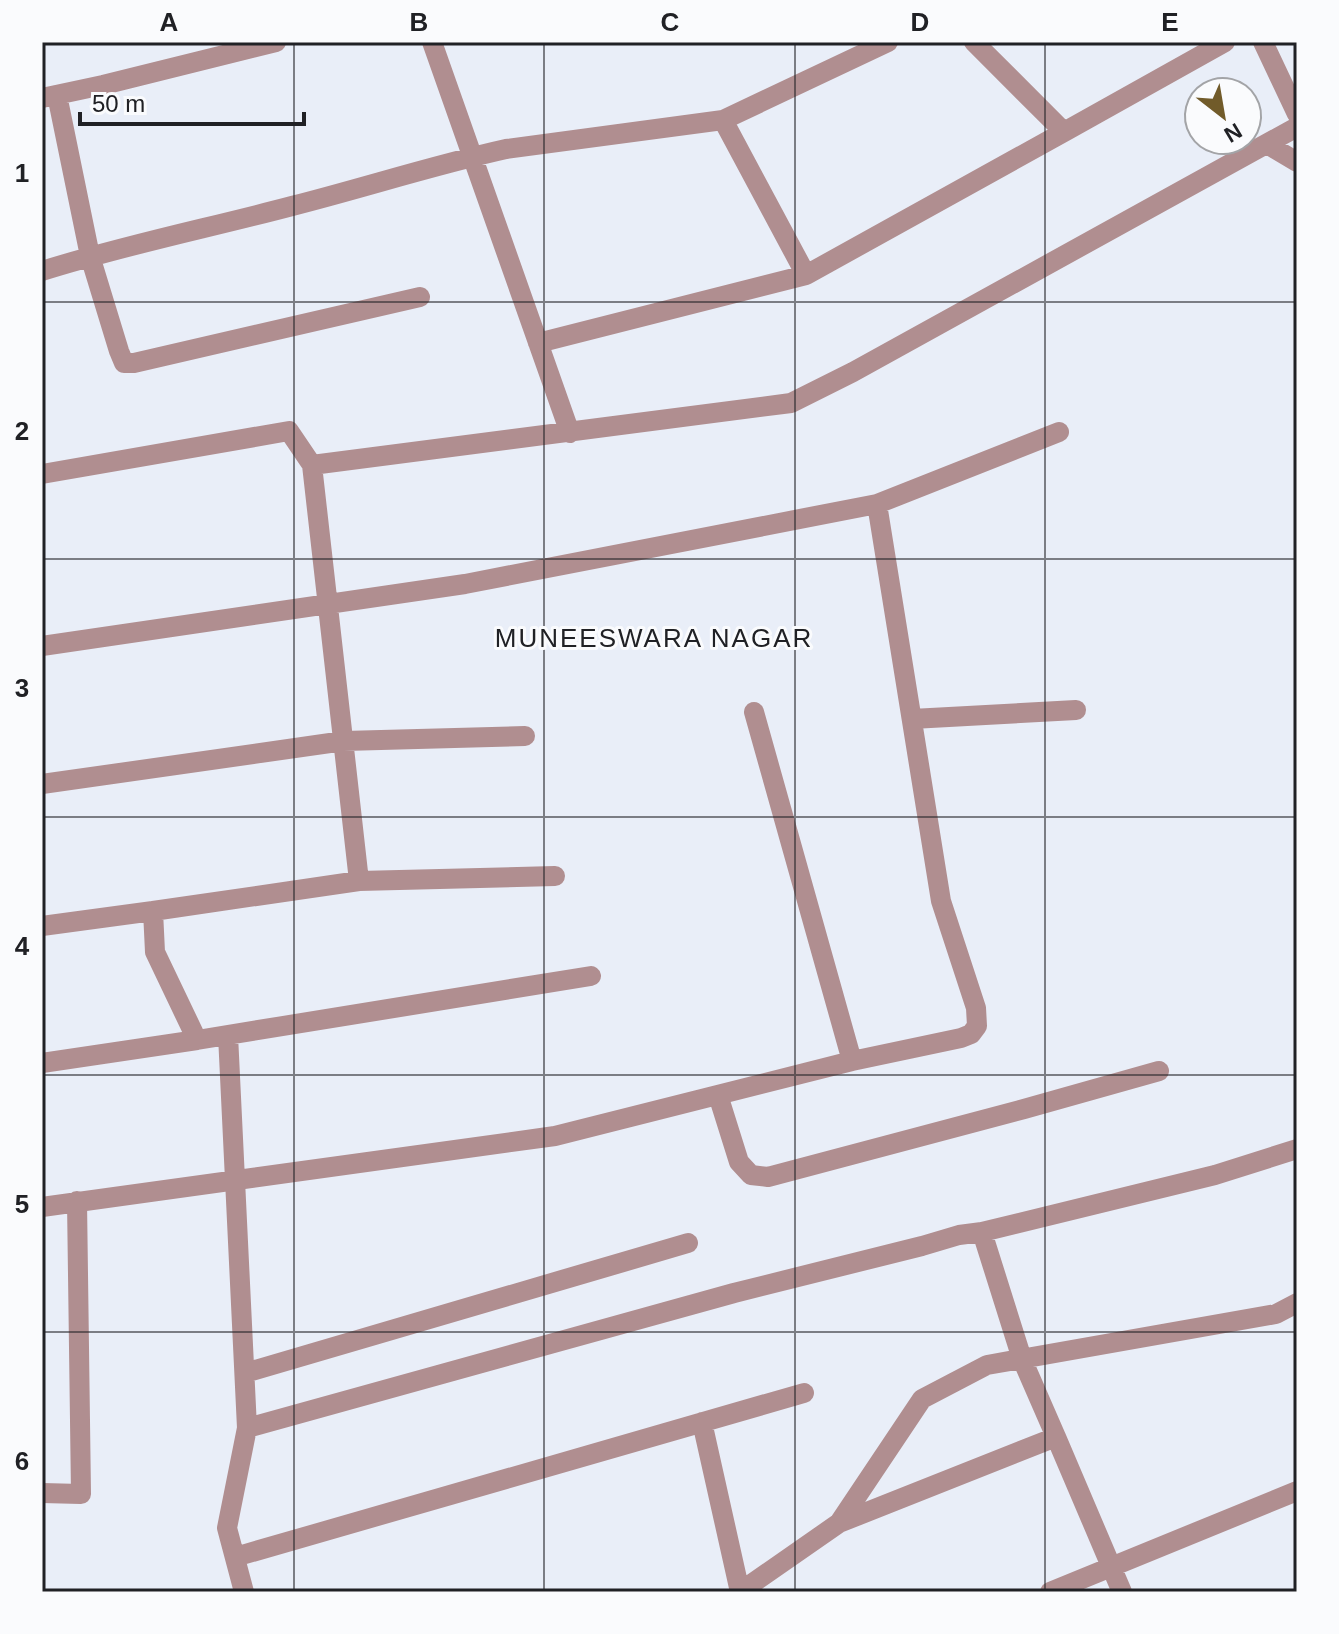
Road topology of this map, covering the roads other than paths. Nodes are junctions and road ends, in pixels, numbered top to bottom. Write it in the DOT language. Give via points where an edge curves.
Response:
graph roads {
  1 [pos="276,42"];
  2 [pos="432,42"];
  3 [pos="888,42"];
  4 [pos="974,42"];
  5 [pos="1225,42"];
  6 [pos="1263,42"];
  7 [pos="49,96"];
  8 [pos="1297,114"];
  9 [pos="723,120"];
  10 [pos="1297,127"];
  11 [pos="1064,132"];
  12 [pos="1267,144"];
  13 [pos="473,157"];
  14 [pos="1297,162"];
  15 [pos="90,256"];
  16 [pos="42,271"];
  17 [pos="806,275"];
  18 [pos="420,297"];
  19 [pos="538,343"];
  20 [pos="1059,432"];
  21 [pos="570,433"];
  22 [pos="312,465"];
  23 [pos="42,474"];
  24 [pos="877,504"];
  25 [pos="328,604"];
  26 [pos="42,646"];
  27 [pos="1076,710"];
  28 [pos="754,712"];
  29 [pos="912,719"];
  30 [pos="525,736"];
  31 [pos="344,741"];
  32 [pos="42,784"];
  33 [pos="555,876"];
  34 [pos="359,881"];
  35 [pos="153,911"];
  36 [pos="42,926"];
  37 [pos="591,976"];
  38 [pos="228,1035"];
  39 [pos="197,1040"];
  40 [pos="852,1061"];
  41 [pos="42,1063"];
  42 [pos="1159,1071"];
  43 [pos="718,1095"];
  44 [pos="1297,1149"];
  45 [pos="235,1180"];
  46 [pos="77,1201"];
  47 [pos="42,1207"];
  48 [pos="982,1232"];
  49 [pos="688,1243"];
  50 [pos="1297,1303"];
  51 [pos="1022,1359"];
  52 [pos="245,1373"];
  53 [pos="804,1393"];
  54 [pos="702,1422"];
  55 [pos="247,1428"];
  56 [pos="1056,1437"];
  57 [pos="1297,1491"];
  58 [pos="42,1493"];
  59 [pos="839,1523"];
  60 [pos="235,1557"];
  61 [pos="1110,1566"];
  62 [pos="244,1592"];
  63 [pos="740,1592"];
  64 [pos="1050,1592"];
  65 [pos="1122,1592"];
  1 -- 7 [label="street"];
  2 -- 13 [label="street"];
  3 -- 9 [label="street"];
  4 -- 11 [label="street"];
  5 -- 11 [label="street"];
  6 -- 8 [label="street"];
  7 -- 15 [label="street"];
  9 -- 13 [label="street"];
  9 -- 17 [label="street"];
  10 -- 12 [label="street"];
  11 -- 17 [label="street"];
  12 -- 14 [label="street"];
  12 -- 21 [label="street" via="791,403"];
  13 -- 15 [label="street"];
  13 -- 19 [label="street"];
  15 -- 16 [label="street"];
  15 -- 18 [label="street" via="121,358 128,364"];
  17 -- 19 [label="street"];
  19 -- 21 [label="street"];
  20 -- 24 [label="street"];
  21 -- 22 [label="street"];
  22 -- 23 [label="street" via="289,431"];
  22 -- 25 [label="street"];
  24 -- 25 [label="street" via="465,584"];
  24 -- 29 [label="street"];
  25 -- 26 [label="street"];
  25 -- 31 [label="street"];
  27 -- 29 [label="street"];
  28 -- 40 [label="street"];
  29 -- 40 [label="street" via="941,901 976,1008 977,1026 961,1038"];
  30 -- 31 [label="street"];
  31 -- 32 [label="street"];
  31 -- 34 [label="street"];
  33 -- 34 [label="street"];
  34 -- 35 [label="street"];
  35 -- 36 [label="street"];
  35 -- 39 [label="street" via="155,952"];
  37 -- 38 [label="street"];
  38 -- 39 [label="street"];
  38 -- 45 [label="street"];
  39 -- 41 [label="street"];
  40 -- 43 [label="street"];
  42 -- 43 [label="street" via="768,1177 751,1175 739,1162"];
  43 -- 45 [label="street" via="555,1136"];
  44 -- 48 [label="street" via="1215,1175"];
  45 -- 46 [label="street"];
  45 -- 52 [label="street"];
  46 -- 47 [label="street"];
  46 -- 58 [label="street" via="81,1494"];
  48 -- 51 [label="street"];
  48 -- 55 [label="street" via="734,1293"];
  49 -- 52 [label="street"];
  50 -- 51 [label="street" via="1276,1314"];
  51 -- 56 [label="street"];
  51 -- 59 [label="street" via="987,1365 922,1399"];
  52 -- 55 [label="street"];
  53 -- 54 [label="street"];
  54 -- 60 [label="street"];
  54 -- 63 [label="street"];
  55 -- 60 [label="street" via="227,1528"];
  56 -- 59 [label="street"];
  56 -- 61 [label="street"];
  57 -- 61 [label="street"];
  59 -- 63 [label="street"];
  60 -- 62 [label="street"];
  61 -- 64 [label="street"];
  61 -- 65 [label="street"];
}
